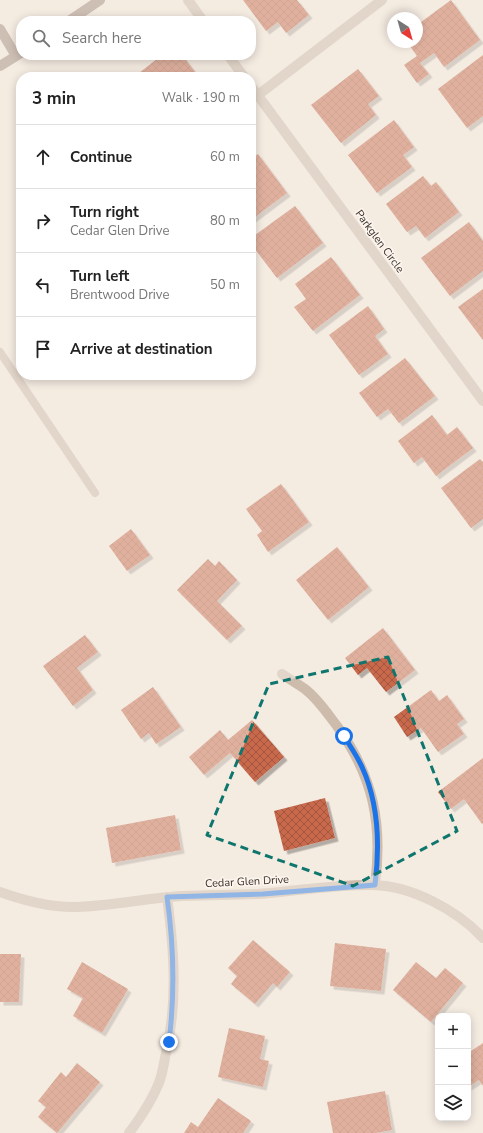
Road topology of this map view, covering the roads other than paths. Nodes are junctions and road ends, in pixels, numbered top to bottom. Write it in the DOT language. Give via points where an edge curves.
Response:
graph roads {
  1 [pos="100,0"];
  2 [pos="188,0"];
  3 [pos="382,0"];
  4 [pos="76,16"];
  5 [pos="199,16"];
  6 [pos="0,29"];
  7 [pos="16,51"];
  8 [pos="16,55"];
  9 [pos="232,60"];
  10 [pos="0,66"];
  11 [pos="240,72"];
  12 [pos="256,92"];
  13 [pos="258,95"];
  14 [pos="0,352"];
  15 [pos="16,376"];
  16 [pos="19,380"];
  17 [pos="483,401"];
  18 [pos="95,493"];
  19 [pos="282,674"];
  20 [pos="375,885"];
  21 [pos="0,892"];
  22 [pos="167,897"];
  23 [pos="483,938"];
  24 [pos="129,1133"];
  1 -- 4 [label="main road"];
  2 -- 5 [label="street"];
  3 -- 13 [label="street"];
  6 -- 7 [label="main road"];
  8 -- 10 [label="main road"];
  9 -- 11 [label="street"];
  12 -- 13 [label="street, Parkglen Circle"];
  13 -- 17 [label="street, Parkglen Circle"];
  14 -- 15 [label="lane"];
  16 -- 18 [label="lane"];
  19 -- 20 [label="street" via="321,704 362,766 376,816 378,838"];
  20 -- 22 [label="street, Cedar Glen Drive" via="263,894"];
  20 -- 23 [label="street, Cedar Glen Drive" via="418,895 437,903 463,919"];
  21 -- 22 [label="street, Cedar Glen Drive" via="53,906 77,907"];
  22 -- 24 [label="street" via="174,970 169,1042 161,1078"];
}
